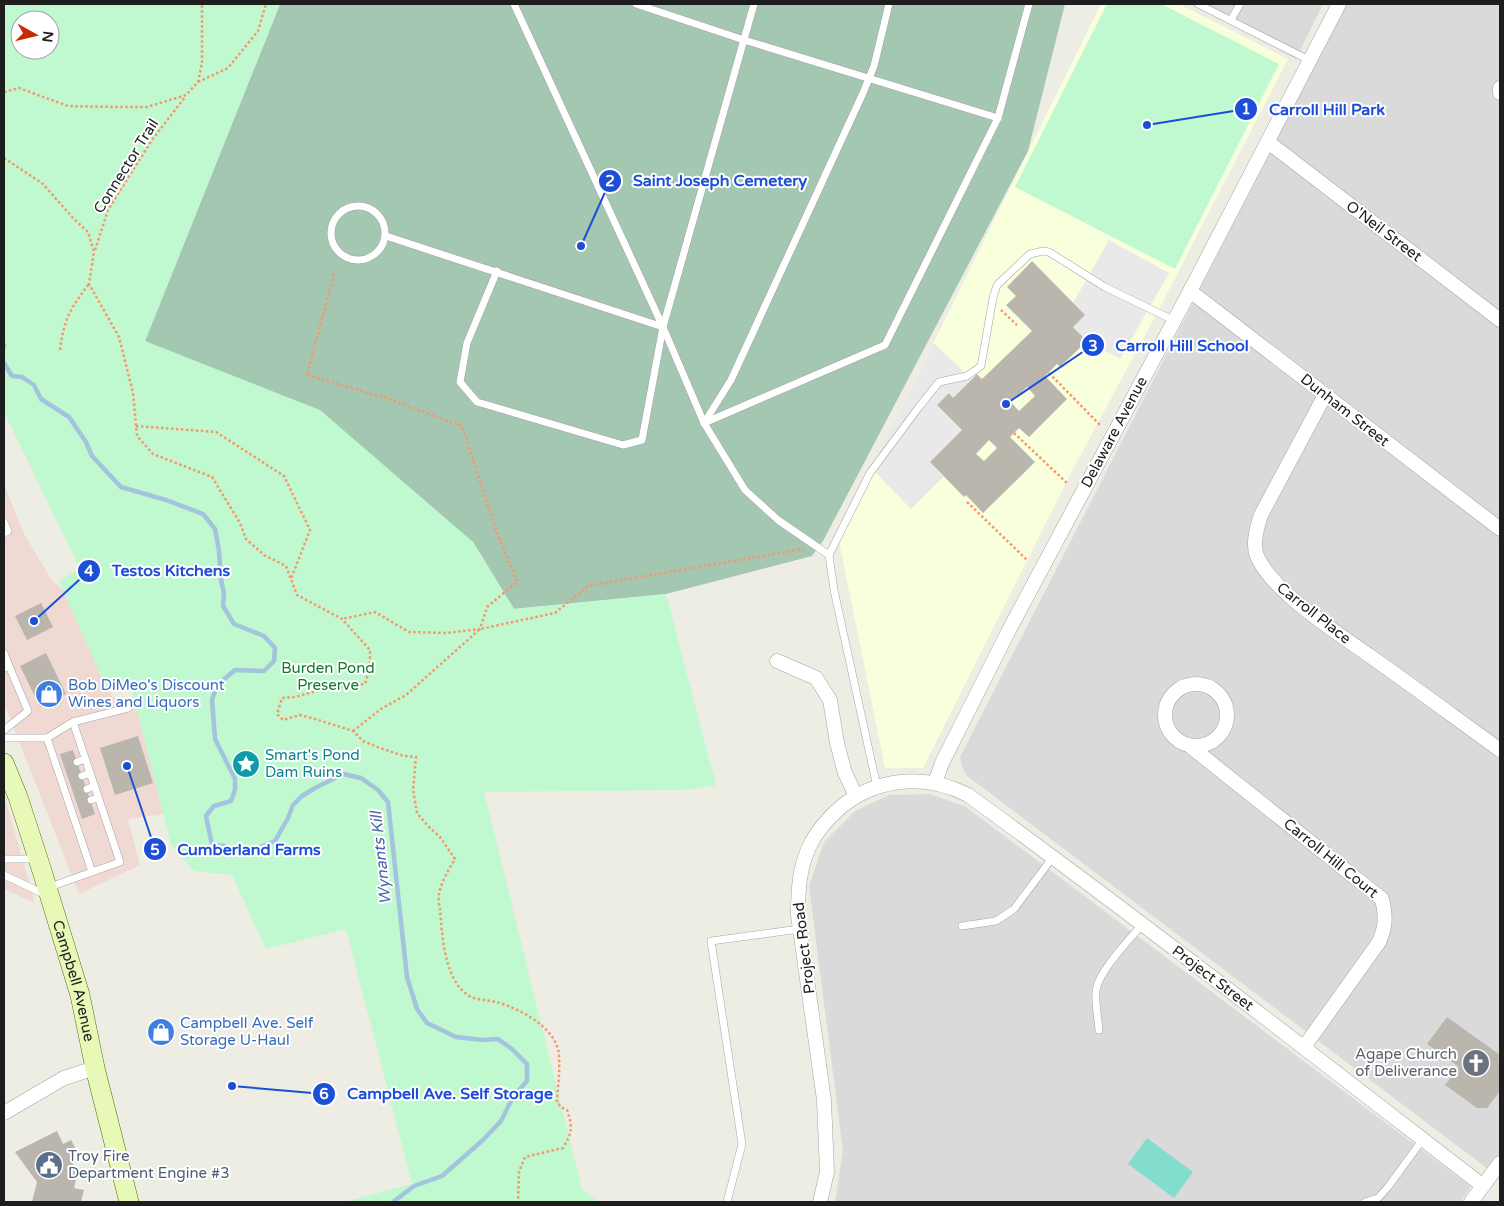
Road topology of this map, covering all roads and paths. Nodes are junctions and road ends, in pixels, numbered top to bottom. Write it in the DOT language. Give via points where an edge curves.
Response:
graph roads {
  1 [pos="202,4"];
  2 [pos="266,4"];
  3 [pos="514,4"];
  4 [pos="636,4"];
  5 [pos="754,4"];
  6 [pos="889,4"];
  7 [pos="1029,4"];
  8 [pos="1198,4"];
  9 [pos="1240,4"];
  10 [pos="1339,4"];
  11 [pos="1231,20"];
  12 [pos="744,40"];
  13 [pos="1311,61"];
  14 [pos="868,78"];
  15 [pos="198,82"];
  16 [pos="1500,88"];
  17 [pos="4,92"];
  18 [pos="1500,93"];
  19 [pos="186,95"];
  20 [pos="998,118"];
  21 [pos="1268,142"];
  22 [pos="4,158"];
  23 [pos="386,236"];
  24 [pos="94,252"];
  25 [pos="497,271"];
  26 [pos="334,274"];
  27 [pos="89,284"];
  28 [pos="1190,290"];
  29 [pos="992,302"];
  30 [pos="1173,320"];
  31 [pos="1500,320"];
  32 [pos="1016,325"];
  33 [pos="663,327"];
  34 [pos="60,350"];
  35 [pos="1049,373"];
  36 [pos="1325,394"];
  37 [pos="704,423"];
  38 [pos="1100,425"];
  39 [pos="136,426"];
  40 [pos="1014,433"];
  41 [pos="1068,484"];
  42 [pos="967,502"];
  43 [pos="4,522"];
  44 [pos="1500,530"];
  45 [pos="6,532"];
  46 [pos="817,547"];
  47 [pos="829,556"];
  48 [pos="1028,561"];
  49 [pos="291,581"];
  50 [pos="342,619"];
  51 [pos="480,629"];
  52 [pos="4,653"];
  53 [pos="777,661"];
  54 [pos="6,667"];
  55 [pos="128,708"];
  56 [pos="72,722"];
  57 [pos="4,730"];
  58 [pos="353,731"];
  59 [pos="4,738"];
  60 [pos="47,738"];
  61 [pos="1191,747"];
  62 [pos="1500,750"];
  63 [pos="85,759"];
  64 [pos="77,762"];
  65 [pos="4,763"];
  66 [pos="90,773"];
  67 [pos="82,776"];
  68 [pos="935,782"];
  69 [pos="94,786"];
  70 [pos="877,786"];
  71 [pos="86,789"];
  72 [pos="856,796"];
  73 [pos="98,798"];
  74 [pos="91,800"];
  75 [pos="1054,857"];
  76 [pos="4,859"];
  77 [pos="38,859"];
  78 [pos="92,872"];
  79 [pos="4,875"];
  80 [pos="48,893"];
  81 [pos="1142,925"];
  82 [pos="962,926"];
  83 [pos="800,929"];
  84 [pos="1099,1030"];
  85 [pos="1304,1047"];
  86 [pos="95,1068"];
  87 [pos="4,1113"];
  88 [pos="1423,1139"];
  89 [pos="1500,1163"];
  90 [pos="1483,1186"];
  91 [pos="130,1202"];
  92 [pos="518,1202"];
  93 [pos="727,1202"];
  94 [pos="820,1202"];
  95 [pos="1366,1202"];
  96 [pos="1471,1202"];
  1 -- 15 [label="path" via="202,63"];
  2 -- 15 [label="path" via="258,31 228,68"];
  3 -- 33 [label="lane"];
  4 -- 12 [label="lane"];
  5 -- 12 [label="lane"];
  6 -- 14 [label="lane"];
  7 -- 20 [label="lane"];
  8 -- 11 [label="lane"];
  9 -- 11 [label="lane"];
  10 -- 13 [label="street, Delaware Avenue"];
  11 -- 13 [label="lane"];
  12 -- 14 [label="lane"];
  12 -- 33 [label="lane"];
  13 -- 21 [label="street, Delaware Avenue"];
  14 -- 20 [label="lane"];
  14 -- 37 [label="lane" via="731,380"];
  15 -- 19 [label="path, Connector Trail"];
  16 -- 18 [label="street"];
  17 -- 19 [label="path" via="19,88 68,106 105,107 147,107"];
  19 -- 24 [label="path, Connector Trail" via="152,140 108,210"];
  20 -- 37 [label="lane" via="885,345"];
  21 -- 28 [label="street, Delaware Avenue"];
  21 -- 31 [label="street, O'Neil Street"];
  22 -- 24 [label="path" via="44,184 88,232"];
  23 -- 23 [label="lane" via="384,244 373,257 356,261 340,254 331,231 339,214 356,206 374,211 385,226"];
  23 -- 25 [label="lane"];
  24 -- 27 [label="path, Connector Trail"];
  25 -- 33 [label="lane"];
  25 -- 33 [label="lane" via="467,343 460,382 477,402 623,445 642,440"];
  26 -- 51 [label="path" via="307,375 462,426 496,530 517,582 487,607"];
  27 -- 34 [label="path" via="72,306 63,329"];
  27 -- 39 [label="path" via="119,337 134,393"];
  28 -- 30 [label="street, Delaware Avenue"];
  28 -- 36 [label="street, Dunham Street"];
  29 -- 30 [label="lane" via="997,285 1030,254 1043,251 1105,287"];
  29 -- 32 [label="path"];
  29 -- 47 [label="lane" via="981,366 967,376 940,382 919,407 870,473"];
  30 -- 68 [label="street, Delaware Avenue" via="1009,630"];
  33 -- 37 [label="lane"];
  35 -- 38 [label="path"];
  36 -- 44 [label="street, Dunham Street"];
  36 -- 62 [label="street, Carroll Place" via="1261,516 1256,532 1256,554 1275,583 1307,610"];
  37 -- 46 [label="lane" via="745,490 778,520"];
  39 -- 49 [label="path" via="137,436 153,454 212,477 246,539 264,555 286,566"];
  39 -- 49 [label="path" via="216,432 284,476 310,530"];
  40 -- 41 [label="path"];
  42 -- 48 [label="path"];
  43 -- 45 [label="lane"];
  46 -- 47 [label="lane"];
  46 -- 51 [label="path" via="588,586 554,613"];
  47 -- 70 [label="lane"];
  49 -- 50 [label="path" via="297,595"];
  50 -- 51 [label="path" via="375,612 409,632 446,633"];
  50 -- 58 [label="path" via="370,650 365,684 282,698 277,714 284,720 300,715"];
  51 -- 58 [label="path" via="406,695"];
  52 -- 54 [label="lane"];
  53 -- 72 [label="street" via="816,678 830,700 837,743"];
  54 -- 57 [label="lane" via="28,711"];
  55 -- 56 [label="lane"];
  56 -- 60 [label="lane"];
  56 -- 63 [label="lane"];
  58 -- 92 [label="path" via="363,741 404,756 416,757 413,790 418,813 455,859 439,894 442,936 455,980 464,993 479,1000 510,1006 534,1019 547,1030 560,1054 557,1102 567,1110 572,1124 569,1139 563,1148 525,1157 519,1172"];
  59 -- 60 [label="lane"];
  60 -- 78 [label="lane" via="66,782"];
  61 -- 61 [label="street, Carroll Hill Court" via="1181,744 1170,733 1165,709 1176,691 1189,685 1205,685 1222,697 1226,707 1225,727 1215,740"];
  61 -- 85 [label="street, Carroll Hill Court" via="1382,899 1386,914 1379,942"];
  63 -- 64 [label="lane"];
  63 -- 66 [label="lane"];
  65 -- 77 [label="street, Campbell Avenue"];
  66 -- 67 [label="lane"];
  66 -- 69 [label="lane"];
  68 -- 70 [label="street, Project Road" via="906,780"];
  68 -- 75 [label="street, Project Street" via="968,795"];
  69 -- 71 [label="lane"];
  69 -- 73 [label="lane"];
  70 -- 72 [label="street, Project Road"];
  72 -- 83 [label="street, Project Road" via="827,819 808,848 798,888"];
  73 -- 74 [label="lane"];
  73 -- 78 [label="lane" via="120,862"];
  75 -- 81 [label="street, Project Street"];
  75 -- 82 [label="lane" via="1014,909 996,921"];
  76 -- 77 [label="lane"];
  77 -- 80 [label="street, Campbell Avenue"];
  78 -- 80 [label="lane"];
  79 -- 80 [label="lane"];
  80 -- 86 [label="street, Campbell Avenue" via="80,996"];
  81 -- 84 [label="lane" via="1112,961 1096,990"];
  81 -- 85 [label="street, Project Street"];
  83 -- 93 [label="lane" via="710,941 742,1144"];
  83 -- 94 [label="street, Project Road" via="824,1100 827,1172"];
  85 -- 88 [label="street, Project Street"];
  86 -- 87 [label="street" via="64,1078"];
  86 -- 91 [label="street, Campbell Avenue"];
  88 -- 90 [label="street, Project Street"];
  88 -- 95 [label="lane" via="1388,1187 1378,1198"];
  89 -- 90 [label="street"];
  90 -- 96 [label="street"];
}
